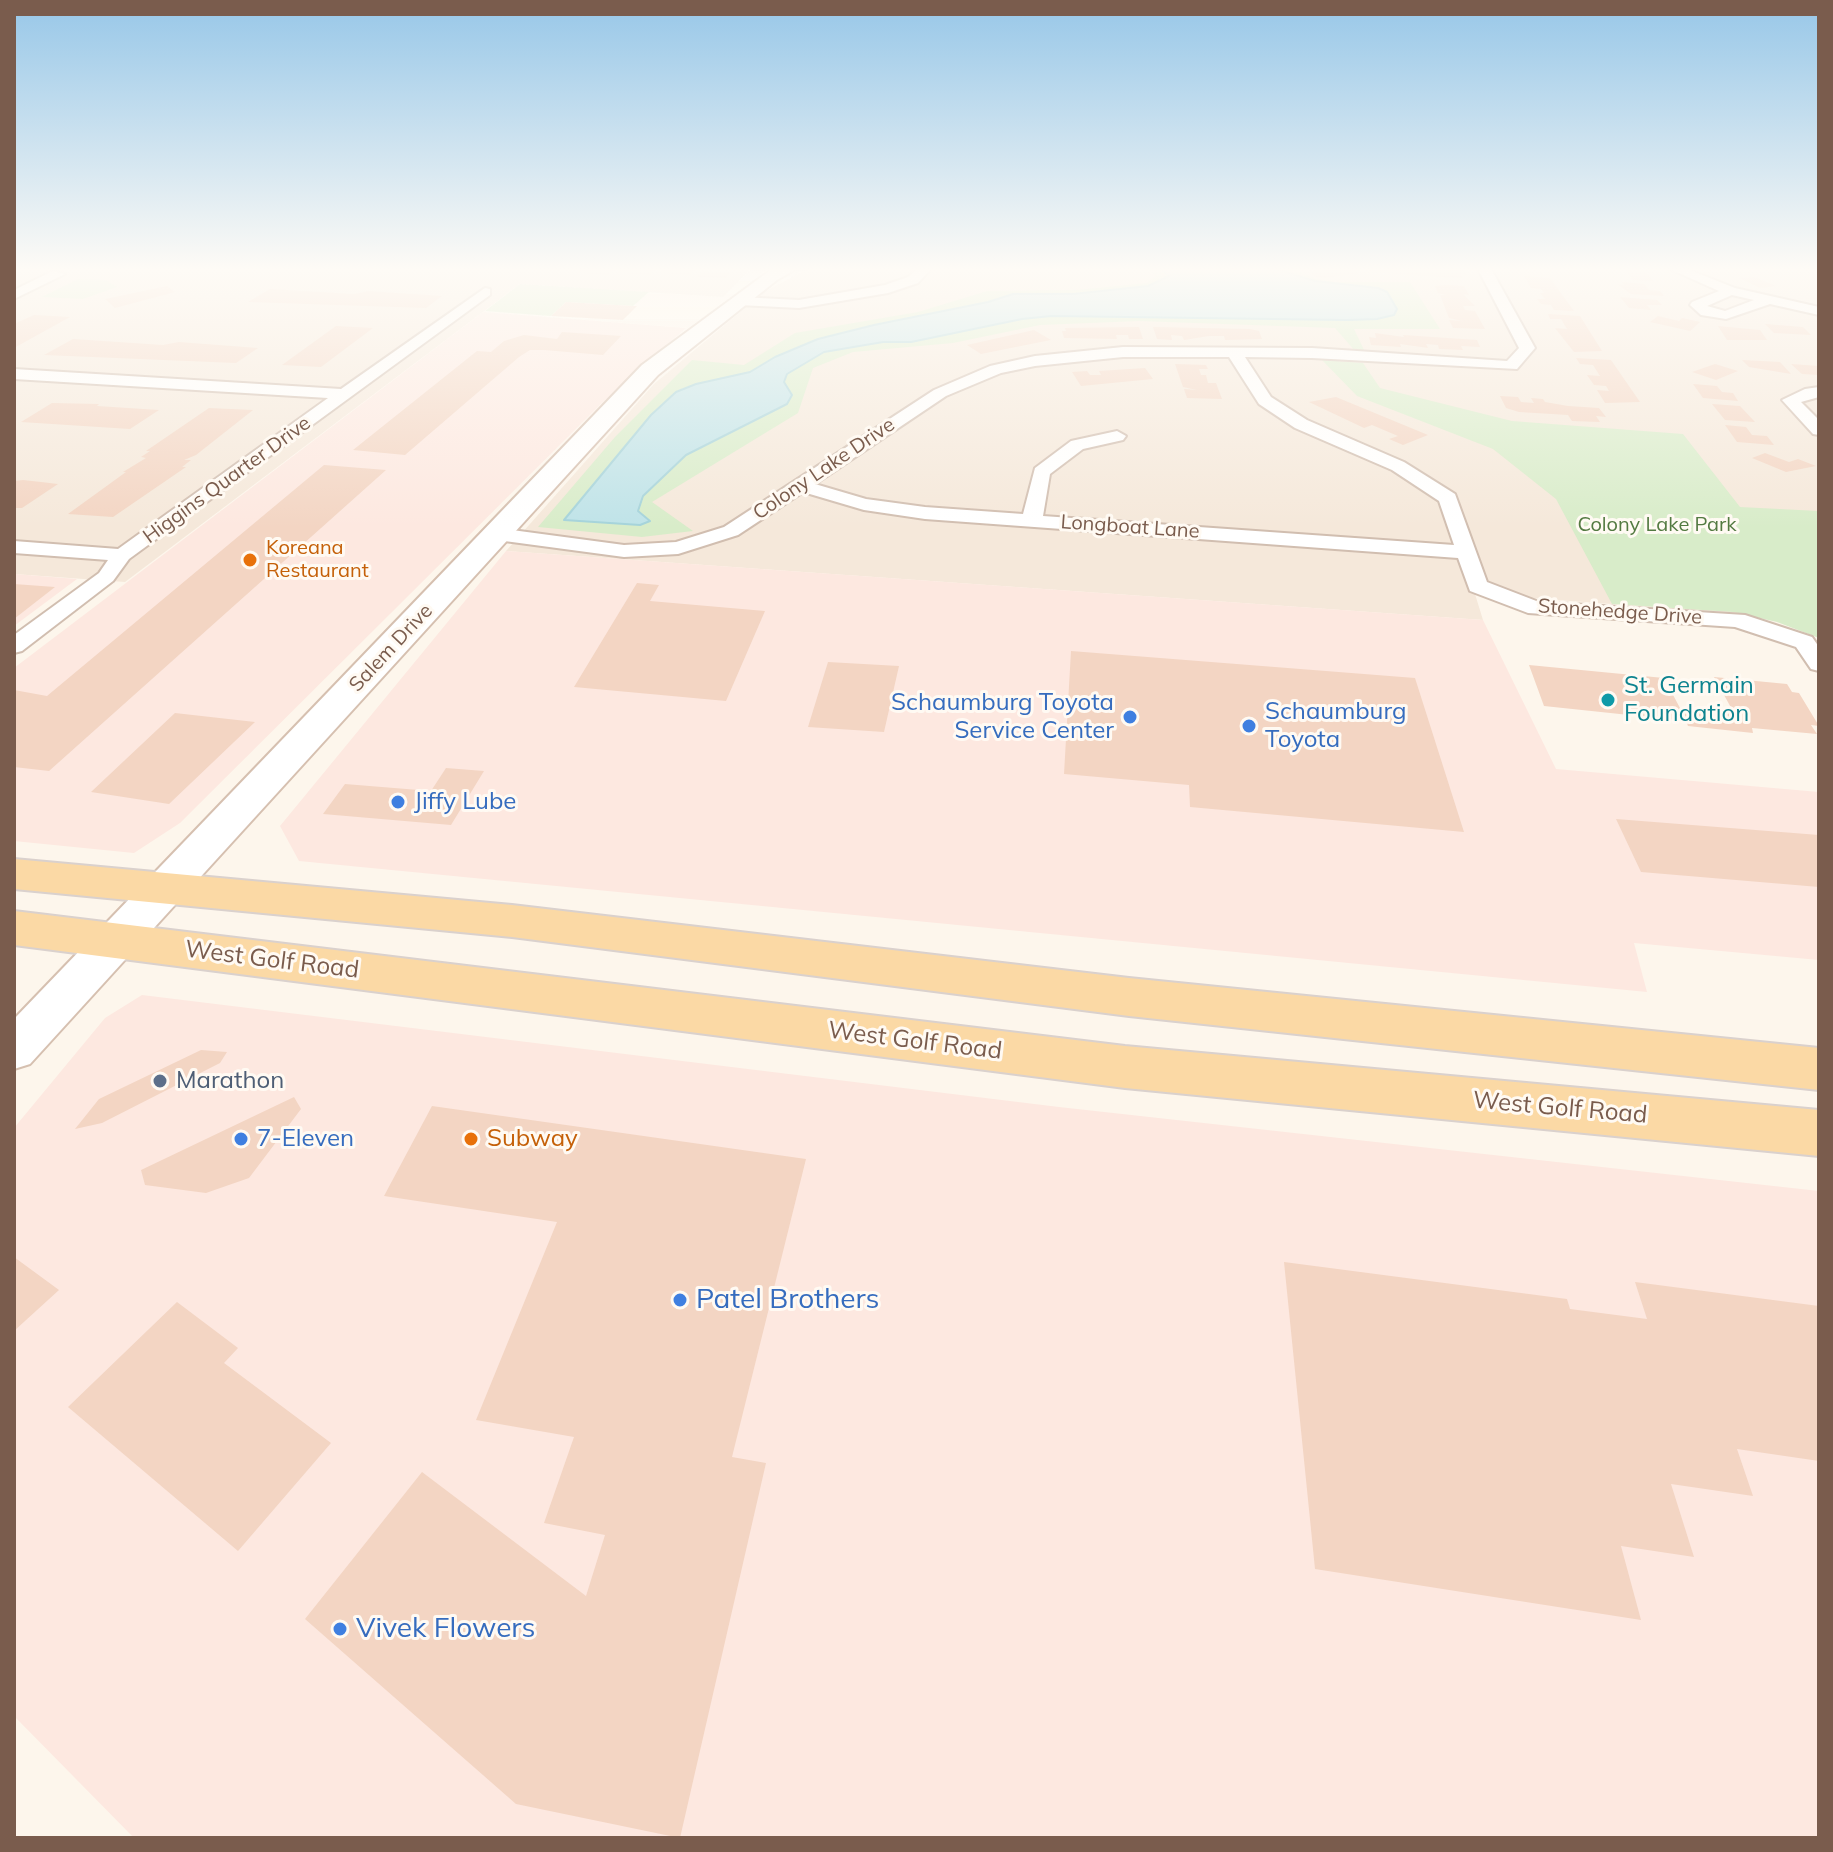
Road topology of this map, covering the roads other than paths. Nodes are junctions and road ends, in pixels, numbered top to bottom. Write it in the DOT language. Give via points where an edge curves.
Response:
graph roads {
  1 [pos="398,355"];
  2 [pos="669,355"];
  3 [pos="1089,355"];
  4 [pos="1236,355"];
  5 [pos="1349,355"];
  6 [pos="1520,355"];
  7 [pos="14,374"];
  8 [pos="917,386"];
  9 [pos="1819,392"];
  10 [pos="345,394"];
  11 [pos="938,394"];
  12 [pos="1819,430"];
  13 [pos="1117,436"];
  14 [pos="799,485"];
  15 [pos="1032,520"];
  16 [pos="497,534"];
  17 [pos="14,547"];
  18 [pos="1464,552"];
  19 [pos="122,555"];
  20 [pos="14,646"];
  21 [pos="1819,664"];
  22 [pos="14,874"];
  23 [pos="163,888"];
  24 [pos="14,928"];
  25 [pos="117,939"];
  26 [pos="14,1050"];
  27 [pos="1819,1069"];
  28 [pos="1819,1133"];
  1 -- 10 [label="street, Higgins Quarter Drive"];
  2 -- 16 [label="street, Salem Drive"];
  3 -- 11 [label="street, Colony Lake Drive" via="996,369"];
  4 -- 18 [label="street, Stonehedge Drive" via="1265,400 1398,466 1448,498"];
  5 -- 6 [label="street, Colony Lake Drive" via="1511,366"];
  7 -- 10 [label="street"];
  8 -- 11 [label="street"];
  9 -- 12 [label="street" via="1790,400"];
  10 -- 19 [label="street, Higgins Quarter Drive"];
  11 -- 14 [label="street, Colony Lake Drive"];
  13 -- 15 [label="street" via="1077,445 1041,472"];
  14 -- 15 [label="street, Longboat Lane" via="864,504"];
  14 -- 16 [label="street, Colony Lake Drive" via="731,531 678,548 624,551"];
  15 -- 18 [label="street, Longboat Lane"];
  16 -- 23 [label="street, Salem Drive"];
  17 -- 19 [label="street"];
  18 -- 21 [label="street, Stonehedge Drive" via="1478,586 1536,608 1737,620 1804,642"];
  19 -- 20 [label="street, Higgins Quarter Drive" via="106,577"];
  22 -- 23 [label="main road"];
  23 -- 25 [label="street, Salem Drive"];
  23 -- 27 [label="main road" via="512,921 1129,997"];
  24 -- 25 [label="main road, West Golf Road"];
  25 -- 26 [label="street, Salem Drive"];
  25 -- 28 [label="main road, West Golf Road" via="1125,1067"];
}
